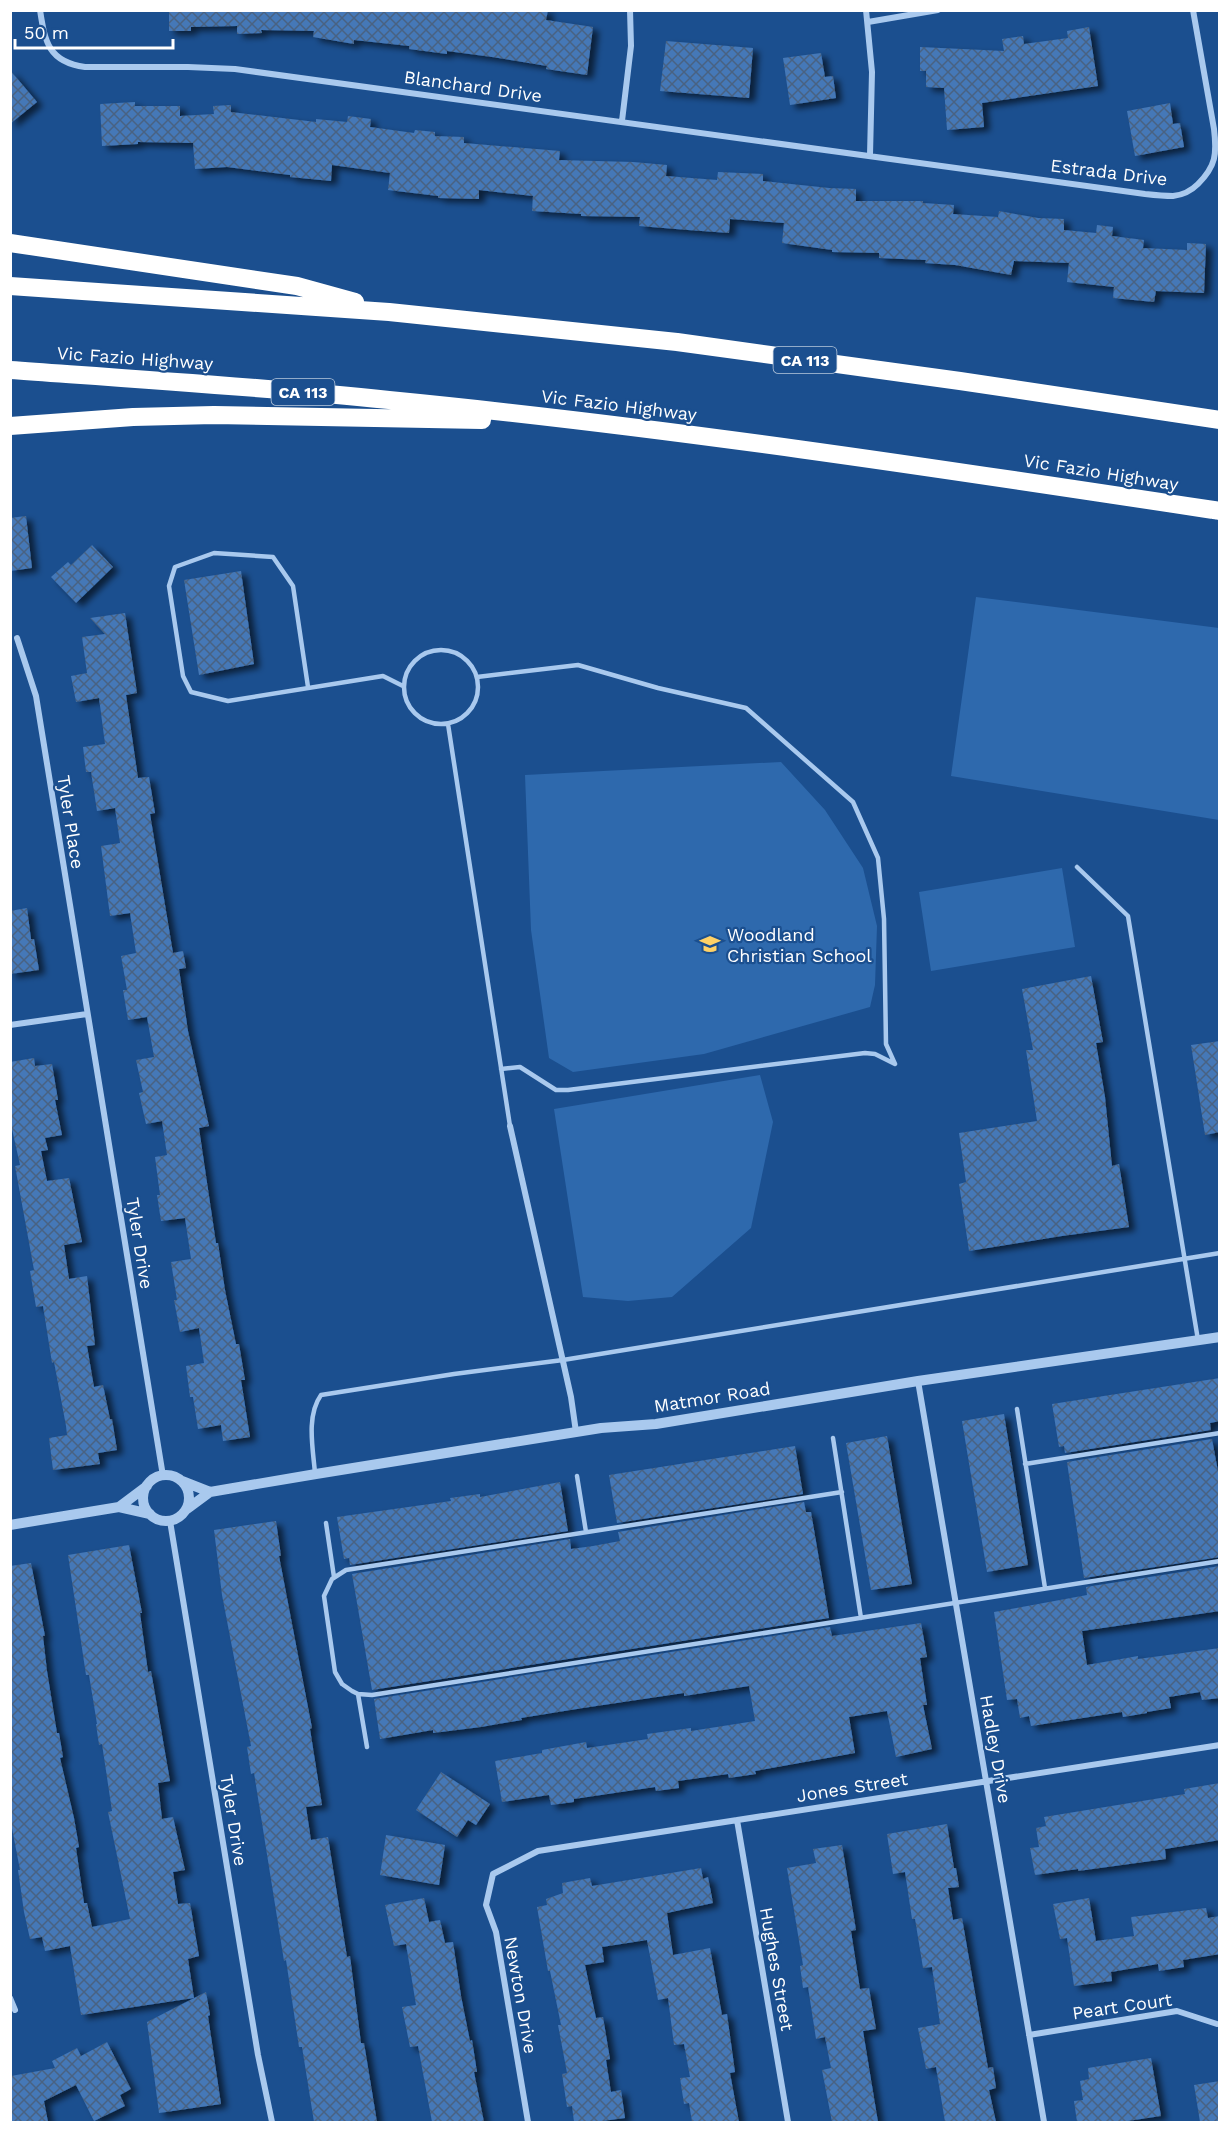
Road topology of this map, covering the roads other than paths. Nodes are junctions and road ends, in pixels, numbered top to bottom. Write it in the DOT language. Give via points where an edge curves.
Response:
graph roads {
  1 [pos="40,10"];
  2 [pos="630,10"];
  3 [pos="866,10"];
  4 [pos="938,10"];
  5 [pos="1193,10"];
  6 [pos="868,22"];
  7 [pos="622,121"];
  8 [pos="870,155"];
  9 [pos="10,243"];
  10 [pos="10,286"];
  11 [pos="389,312"];
  12 [pos="10,370"];
  13 [pos="1220,420"];
  14 [pos="594,422"];
  15 [pos="10,426"];
  16 [pos="1220,511"];
  17 [pos="16,638"];
  18 [pos="477,677"];
  19 [pos="403,686"];
  20 [pos="308,687"];
  21 [pos="448,724"];
  22 [pos="1077,867"];
  23 [pos="87,1014"];
  24 [pos="10,1025"];
  25 [pos="501,1069"];
  26 [pos="510,1126"];
  27 [pos="1220,1253"];
  28 [pos="1184,1258"];
  29 [pos="1220,1337"];
  30 [pos="1198,1340"];
  31 [pos="563,1360"];
  32 [pos="918,1381"];
  33 [pos="1017,1409"];
  34 [pos="576,1432"];
  35 [pos="1220,1433"];
  36 [pos="833,1438"];
  37 [pos="1025,1464"];
  38 [pos="316,1474"];
  39 [pos="163,1476"];
  40 [pos="577,1476"];
  41 [pos="181,1481"];
  42 [pos="147,1486"];
  43 [pos="210,1492"];
  44 [pos="842,1492"];
  45 [pos="119,1507"];
  46 [pos="187,1509"];
  47 [pos="150,1514"];
  48 [pos="170,1521"];
  49 [pos="326,1522"];
  50 [pos="10,1525"];
  51 [pos="586,1532"];
  52 [pos="1220,1561"];
  53 [pos="334,1577"];
  54 [pos="1045,1588"];
  55 [pos="956,1602"];
  56 [pos="861,1618"];
  57 [pos="358,1694"];
  58 [pos="1220,1745"];
  59 [pos="367,1747"];
  60 [pos="987,1781"];
  61 [pos="737,1820"];
  62 [pos="493,1874"];
  63 [pos="10,1998"];
  64 [pos="15,2010"];
  65 [pos="1217,2024"];
  66 [pos="1029,2035"];
  67 [pos="272,2122"];
  68 [pos="528,2122"];
  69 [pos="788,2122"];
  70 [pos="1044,2122"];
  1 -- 7 [label="street, Blanchard Drive" via="47,44 53,54 72,65 235,69"];
  2 -- 7 [label="street" via="631,46"];
  3 -- 6 [label="street"];
  4 -- 6 [label="street"];
  5 -- 8 [label="street, Estrada Drive" via="1216,145 1211,170 1185,193 1145,194"];
  6 -- 8 [label="street" via="872,72"];
  7 -- 8 [label="street, Blanchard Drive"];
  9 -- 11 [label="highway" via="297,286"];
  10 -- 11 [label="highway, CA 113"];
  11 -- 13 [label="highway, CA 113" via="688,344"];
  12 -- 14 [label="highway, Vic Fazio Highway / CA 113" via="301,392"];
  14 -- 15 [label="highway" via="214,415"];
  14 -- 16 [label="highway, Vic Fazio Highway / CA 113"];
  17 -- 23 [label="street, Tyler Place" via="36,696"];
  18 -- 19 [label="lane" via="460,654 435,649 412,662"];
  18 -- 21 [label="lane" via="477,700 470,711"];
  18 -- 25 [label="lane" via="579,665 746,708 854,802 878,858 884,919 886,1044 896,1065 865,1053 556,1090 526,1069"];
  19 -- 20 [label="lane" via="383,676"];
  19 -- 21 [label="lane" via="409,707 417,715 426,722"];
  20 -- 20 [label="lane" via="228,701 191,692 183,676 169,586 175,567 214,553 273,557 293,585"];
  21 -- 25 [label="lane"];
  22 -- 28 [label="lane" via="1128,916"];
  23 -- 24 [label="street"];
  23 -- 39 [label="street, Tyler Drive"];
  25 -- 26 [label="lane"];
  26 -- 31 [label="street"];
  27 -- 28 [label="lane"];
  28 -- 30 [label="lane"];
  28 -- 31 [label="lane"];
  29 -- 30 [label="street, Matmor Road"];
  30 -- 32 [label="street, Matmor Road"];
  31 -- 34 [label="street"];
  31 -- 38 [label="lane" via="321,1395 315,1403 312,1440"];
  32 -- 34 [label="street, Matmor Road" via="656,1424"];
  32 -- 55 [label="street, Hadley Drive"];
  33 -- 37 [label="lane"];
  34 -- 38 [label="street, Matmor Road"];
  35 -- 37 [label="lane"];
  36 -- 44 [label="lane"];
  37 -- 54 [label="lane"];
  38 -- 43 [label="street, Matmor Road"];
  39 -- 41 [label="street"];
  39 -- 42 [label="street"];
  40 -- 51 [label="lane"];
  41 -- 43 [label="street"];
  41 -- 46 [label="street" via="189,1494"];
  42 -- 45 [label="street"];
  42 -- 47 [label="street" via="144,1501"];
  43 -- 46 [label="street, Matmor Road"];
  44 -- 51 [label="lane"];
  44 -- 56 [label="lane"];
  45 -- 47 [label="street"];
  45 -- 50 [label="street"];
  46 -- 48 [label="street"];
  47 -- 48 [label="street"];
  48 -- 67 [label="street, Tyler Drive"];
  49 -- 53 [label="lane"];
  51 -- 53 [label="lane" via="352,1568"];
  52 -- 54 [label="lane"];
  53 -- 57 [label="lane" via="324,1596 335,1672 342,1684"];
  54 -- 55 [label="lane"];
  55 -- 56 [label="lane"];
  55 -- 60 [label="street, Hadley Drive"];
  56 -- 57 [label="lane"];
  57 -- 59 [label="lane"];
  58 -- 60 [label="street, Jones Street"];
  60 -- 61 [label="street, Jones Street"];
  60 -- 66 [label="street, Hadley Drive"];
  61 -- 62 [label="street, Jones Street" via="538,1851"];
  61 -- 69 [label="street, Hughes Street"];
  62 -- 68 [label="street, Newton Drive" via="486,1905 495,1932"];
  63 -- 64 [label="street"];
  65 -- 66 [label="street, Peart Court" via="1177,2011"];
  66 -- 70 [label="street, Hadley Drive"];
}
